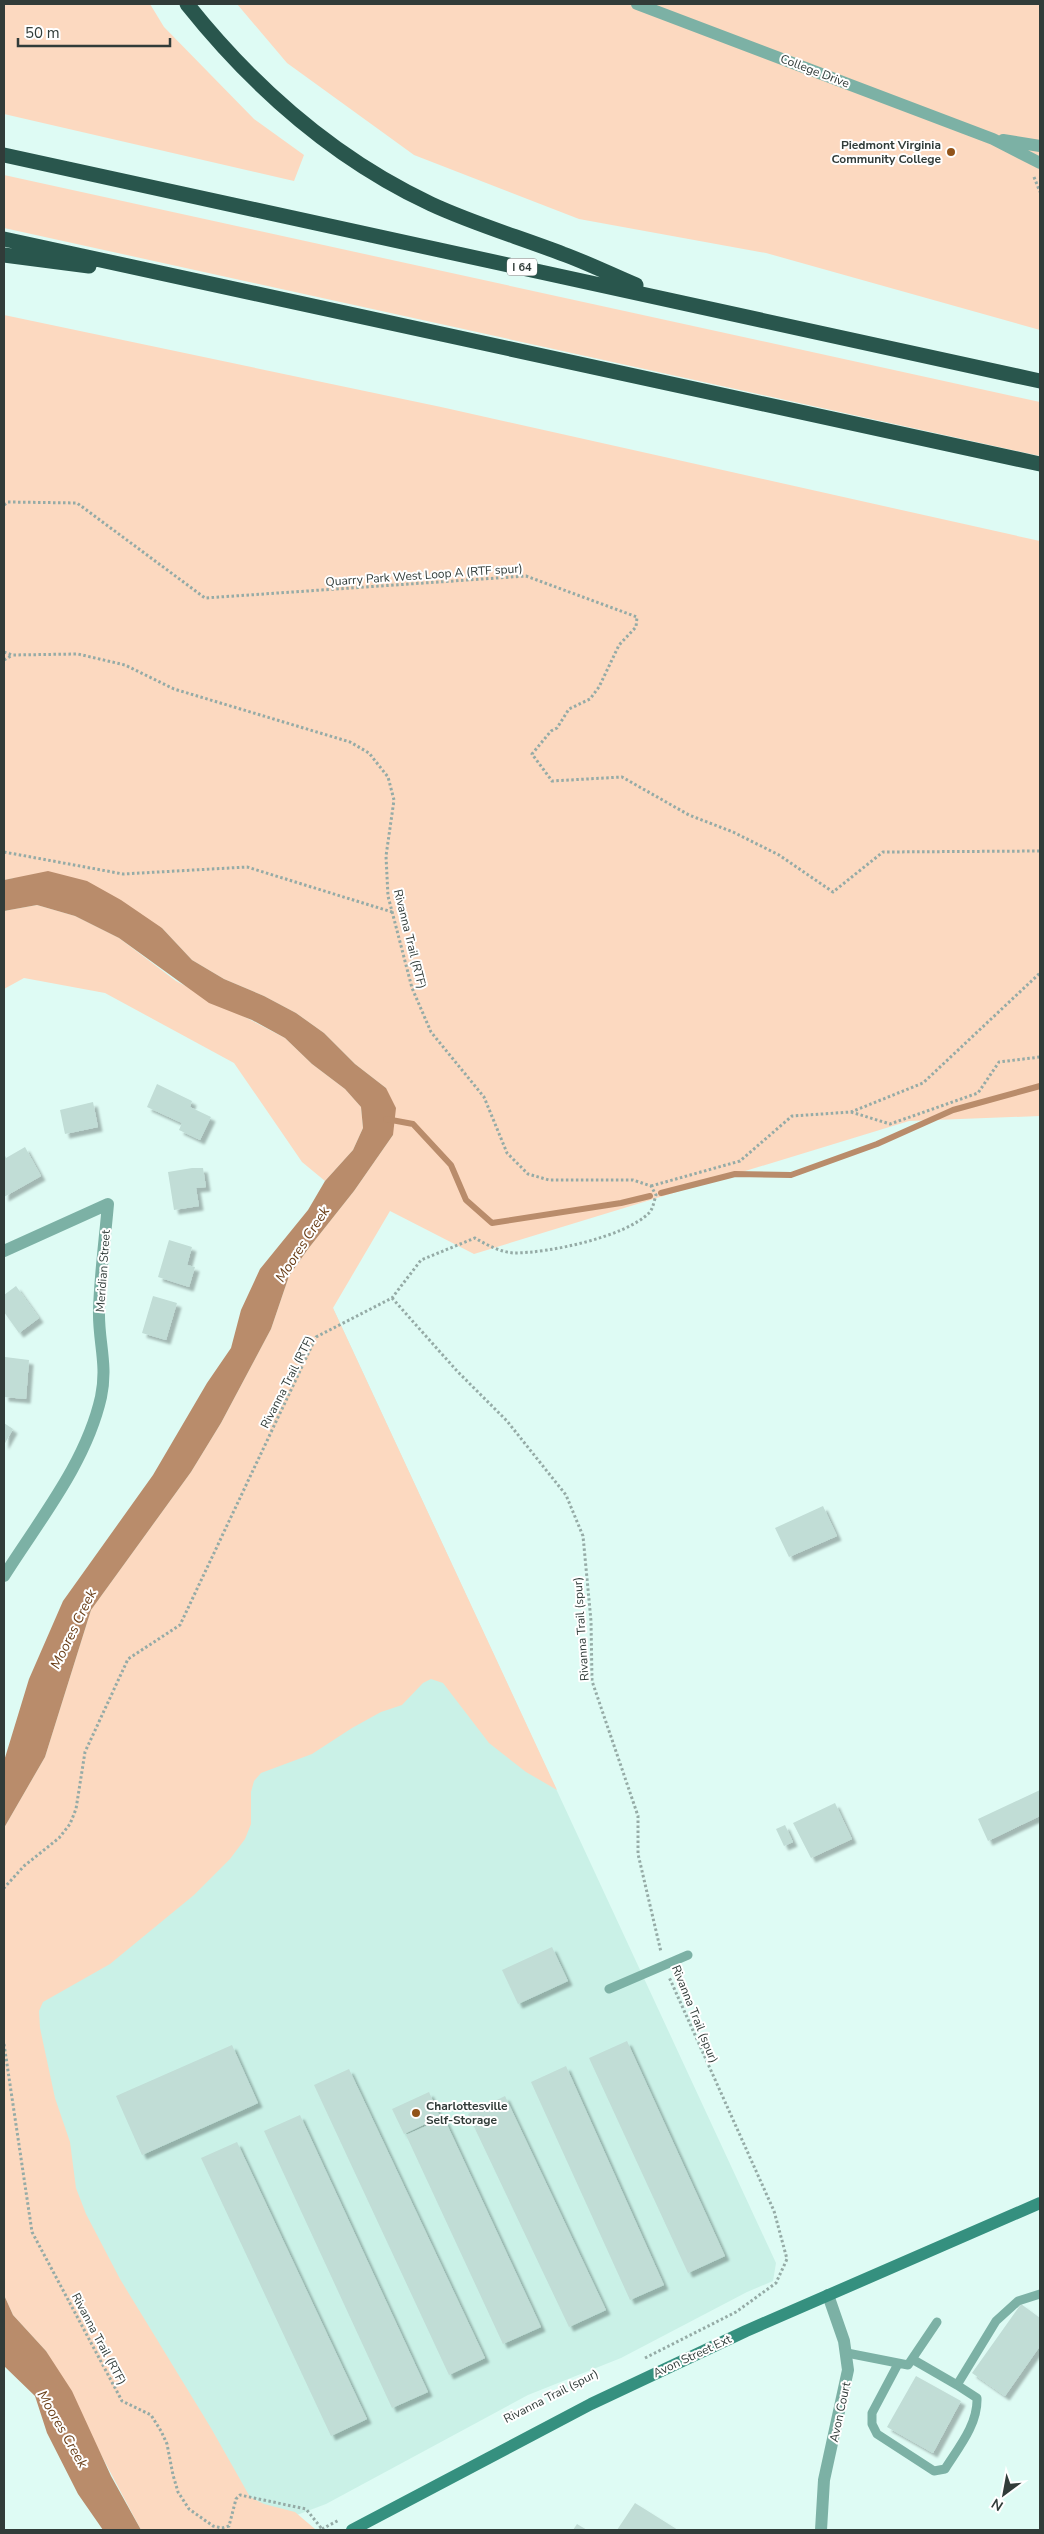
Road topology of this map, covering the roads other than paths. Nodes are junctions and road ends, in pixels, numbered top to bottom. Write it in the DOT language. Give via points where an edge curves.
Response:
graph roads {
  1 [pos="187,4"];
  2 [pos="637,4"];
  3 [pos="993,139"];
  4 [pos="1040,146"];
  5 [pos="4,155"];
  6 [pos="1040,163"];
  7 [pos="4,239"];
  8 [pos="4,255"];
  9 [pos="188,278"];
  10 [pos="670,299"];
  11 [pos="1040,381"];
  12 [pos="1040,464"];
  13 [pos="4,1251"];
  14 [pos="4,1576"];
  15 [pos="688,1955"];
  16 [pos="609,1989"];
  17 [pos="1040,2202"];
  18 [pos="1040,2294"];
  19 [pos="828,2295"];
  20 [pos="937,2322"];
  21 [pos="847,2353"];
  22 [pos="912,2359"];
  23 [pos="898,2364"];
  24 [pos="957,2385"];
  25 [pos="352,2530"];
  26 [pos="821,2530"];
  1 -- 10 [label="highway" via="222,48 261,88 303,124 389,182 432,205 564,254"];
  2 -- 3 [label="street, College Drive"];
  3 -- 4 [label="street, College Drive"];
  3 -- 6 [label="street, College Drive"];
  5 -- 10 [label="highway, I 64"];
  7 -- 9 [label="highway"];
  8 -- 9 [label="highway"];
  9 -- 12 [label="highway"];
  10 -- 11 [label="highway, I 64"];
  13 -- 14 [label="street, Meridian Street" via="108,1204 99,1312 105,1363 93,1426 80,1456"];
  15 -- 16 [label="lane"];
  17 -- 19 [label="main road, Avon Street Ext"];
  18 -- 24 [label="lane" via="1018,2301 996,2321"];
  19 -- 21 [label="street, Avon Court"];
  19 -- 25 [label="main road, Avon Street Ext" via="591,2404"];
  20 -- 22 [label="lane"];
  21 -- 23 [label="lane" via="883,2358"];
  21 -- 26 [label="street, Avon Court" via="847,2384 824,2480"];
  22 -- 23 [label="lane" via="908,2365"];
  22 -- 24 [label="lane"];
  23 -- 24 [label="lane" via="872,2413 872,2424 877,2434 934,2471 945,2468 965,2438 977,2411 977,2398"];
}
